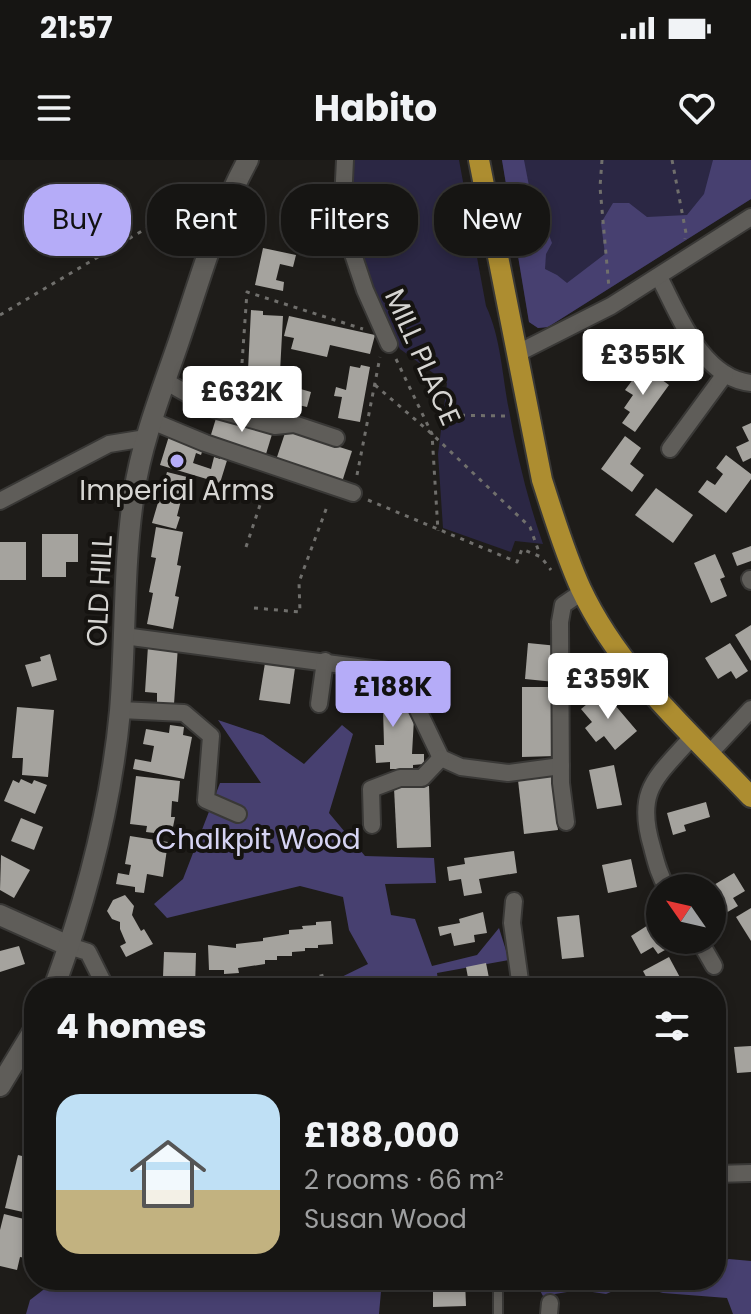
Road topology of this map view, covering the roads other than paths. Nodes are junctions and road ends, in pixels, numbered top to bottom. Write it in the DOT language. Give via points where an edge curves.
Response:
graph roads {
  1 [pos="248,160"];
  2 [pos="345,160"];
  3 [pos="479,160"];
  4 [pos="751,217"];
  5 [pos="659,277"];
  6 [pos="385,346"];
  7 [pos="518,353"];
  8 [pos="725,374"];
  9 [pos="165,381"];
  10 [pos="751,383"];
  11 [pos="149,429"];
  12 [pos="336,438"];
  13 [pos="670,449"];
  14 [pos="353,493"];
  15 [pos="0,501"];
  16 [pos="575,597"];
  17 [pos="124,636"];
  18 [pos="325,661"];
  19 [pos="319,704"];
  20 [pos="751,709"];
  21 [pos="120,710"];
  22 [pos="692,737"];
  23 [pos="709,754"];
  24 [pos="441,758"];
  25 [pos="561,766"];
  26 [pos="751,797"];
  27 [pos="238,814"];
  28 [pos="566,822"];
  29 [pos="372,825"];
  30 [pos="659,874"];
  31 [pos="514,901"];
  32 [pos="0,915"];
  33 [pos="69,946"];
  34 [pos="707,954"];
  35 [pos="714,966"];
  36 [pos="58,978"];
  37 [pos="101,978"];
  38 [pos="520,978"];
  39 [pos="24,1046"];
  40 [pos="0,1086"];
  41 [pos="751,1173"];
  42 [pos="726,1174"];
  43 [pos="498,1290"];
  44 [pos="498,1314"];
  1 -- 9 [label="main road, OLD HILL" via="212,243"];
  2 -- 6 [label="street, MILL PLACE" via="342,221"];
  3 -- 7 [label="main road"];
  4 -- 5 [label="street"];
  5 -- 7 [label="street"];
  5 -- 8 [label="street" via="682,321"];
  7 -- 16 [label="main road" via="542,480"];
  8 -- 10 [label="street"];
  8 -- 13 [label="street"];
  9 -- 11 [label="main road, OLD HILL"];
  9 -- 12 [label="street" via="214,409"];
  11 -- 14 [label="street"];
  11 -- 15 [label="street"];
  11 -- 17 [label="main road, OLD HILL" via="134,490"];
  16 -- 22 [label="main road"];
  16 -- 25 [label="street" via="563,605 560,622"];
  17 -- 18 [label="street"];
  17 -- 21 [label="main road, OLD HILL"];
  18 -- 19 [label="street"];
  18 -- 24 [label="street" via="387,671 406,685"];
  20 -- 23 [label="street"];
  21 -- 27 [label="street" via="184,713 211,736 206,800"];
  21 -- 33 [label="main road, OLD HILL" via="98,849"];
  22 -- 23 [label="main road"];
  22 -- 30 [label="street" via="659,775 644,806"];
  23 -- 26 [label="main road"];
  24 -- 25 [label="street" via="461,767 508,773"];
  24 -- 29 [label="street" via="422,778 400,778 371,789"];
  25 -- 28 [label="street"];
  31 -- 38 [label="street"];
  32 -- 33 [label="main road"];
  33 -- 36 [label="main road, OLD HILL"];
  33 -- 37 [label="street" via="88,952"];
  34 -- 35 [label="street"];
  39 -- 40 [label="main road"];
  41 -- 42 [label="street"];
  43 -- 44 [label="lane"];
}
